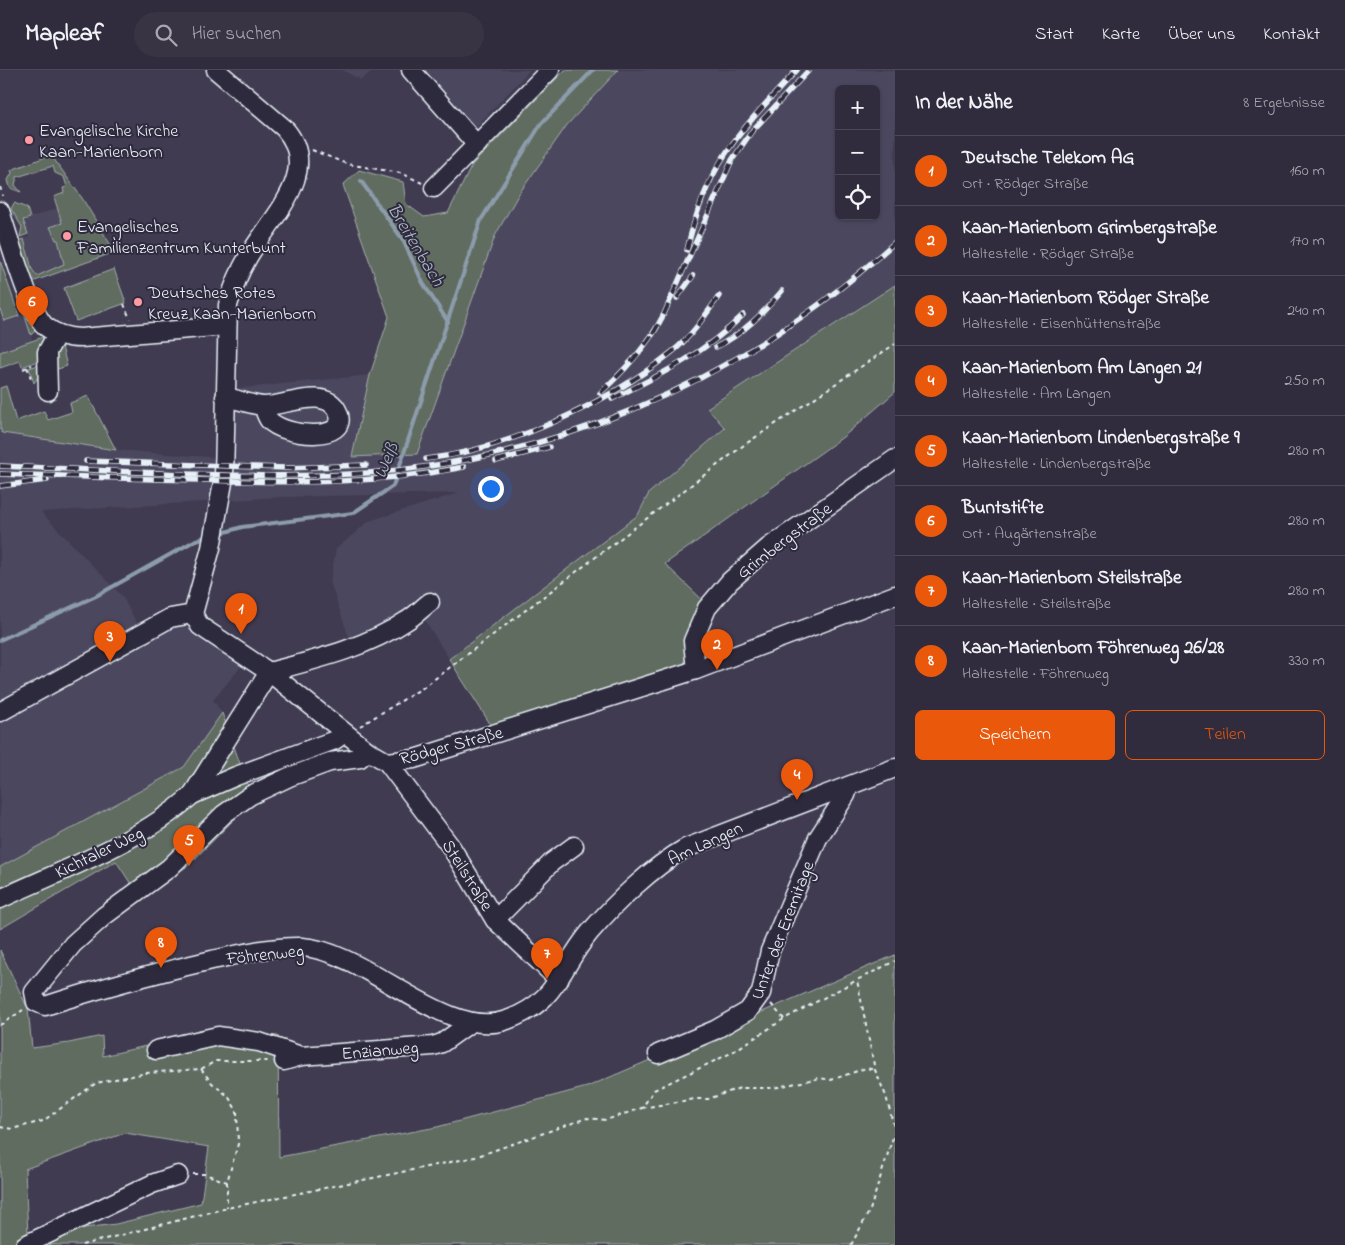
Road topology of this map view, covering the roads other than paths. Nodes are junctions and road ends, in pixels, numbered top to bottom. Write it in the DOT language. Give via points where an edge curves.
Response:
graph roads {
  1 [pos="216,70"];
  2 [pos="411,70"];
  3 [pos="550,70"];
  4 [pos="476,145"];
  5 [pos="434,188"];
  6 [pos="0,211"];
  7 [pos="226,326"];
  8 [pos="57,334"];
  9 [pos="48,391"];
  10 [pos="225,397"];
  11 [pos="263,406"];
  12 [pos="895,459"];
  13 [pos="895,595"];
  14 [pos="430,602"];
  15 [pos="192,614"];
  16 [pos="696,670"];
  17 [pos="269,672"];
  18 [pos="0,712"];
  19 [pos="344,733"];
  20 [pos="368,751"];
  21 [pos="387,762"];
  22 [pos="895,768"];
  23 [pos="849,786"];
  24 [pos="192,795"];
  25 [pos="574,846"];
  26 [pos="0,899"];
  27 [pos="496,920"];
  28 [pos="559,980"];
  29 [pos="470,1023"];
  30 [pos="156,1050"];
  31 [pos="658,1054"];
  32 [pos="302,1056"];
  33 [pos="284,1061"];
  34 [pos="178,1175"];
  35 [pos="24,1245"];
  1 -- 7 [label="street" via="293,138 299,161 293,188 247,258 234,284"];
  2 -- 4 [label="street"];
  3 -- 4 [label="street"];
  4 -- 5 [label="street"];
  6 -- 8 [label="street" via="35,312 44,325"];
  7 -- 8 [label="street" via="81,338"];
  7 -- 10 [label="street"];
  8 -- 9 [label="street" via="47,352"];
  10 -- 11 [label="street"];
  10 -- 15 [label="street" via="224,477 210,548"];
  12 -- 16 [label="street, Grimbergstraße" via="769,547 730,582 707,608 693,641"];
  13 -- 16 [label="street, Rödger Straße"];
  14 -- 17 [label="street" via="376,638"];
  15 -- 17 [label="street, Rödger Straße" via="200,626"];
  15 -- 18 [label="street" via="170,618"];
  16 -- 21 [label="street, Rödger Straße" via="414,759"];
  17 -- 19 [label="street, Rödger Straße"];
  17 -- 24 [label="street, Kichtaler Weg"];
  19 -- 20 [label="street, Rödger Straße"];
  19 -- 24 [label="street, Kichtaler Weg" via="335,740"];
  20 -- 21 [label="street, Rödger Straße"];
  20 -- 29 [label="street, Föhrenweg" via="360,758 330,762 290,777 251,795 224,814 169,868 104,916 73,944 34,992 36,1002 45,1006 99,988 198,963 301,947 343,959"];
  21 -- 27 [label="street, Steilstraße" via="451,847"];
  22 -- 23 [label="street, Am Langen"];
  23 -- 28 [label="street, Am Langen" via="714,836 664,860 591,932"];
  23 -- 31 [label="street, Unter der Eremitage" via="818,838 770,952 761,993 748,1012"];
  24 -- 26 [label="street, Kichtaler Weg" via="137,834"];
  25 -- 27 [label="street" via="552,862"];
  27 -- 28 [label="street, Steilstraße"];
  28 -- 29 [label="street, Föhrenweg" via="545,999 523,1013 504,1021"];
  29 -- 32 [label="street, Enzianweg" via="433,1046"];
  30 -- 32 [label="street" via="218,1036 259,1042"];
  32 -- 33 [label="street, Enzianweg"];
  34 -- 35 [label="street" via="152,1184"];
}
